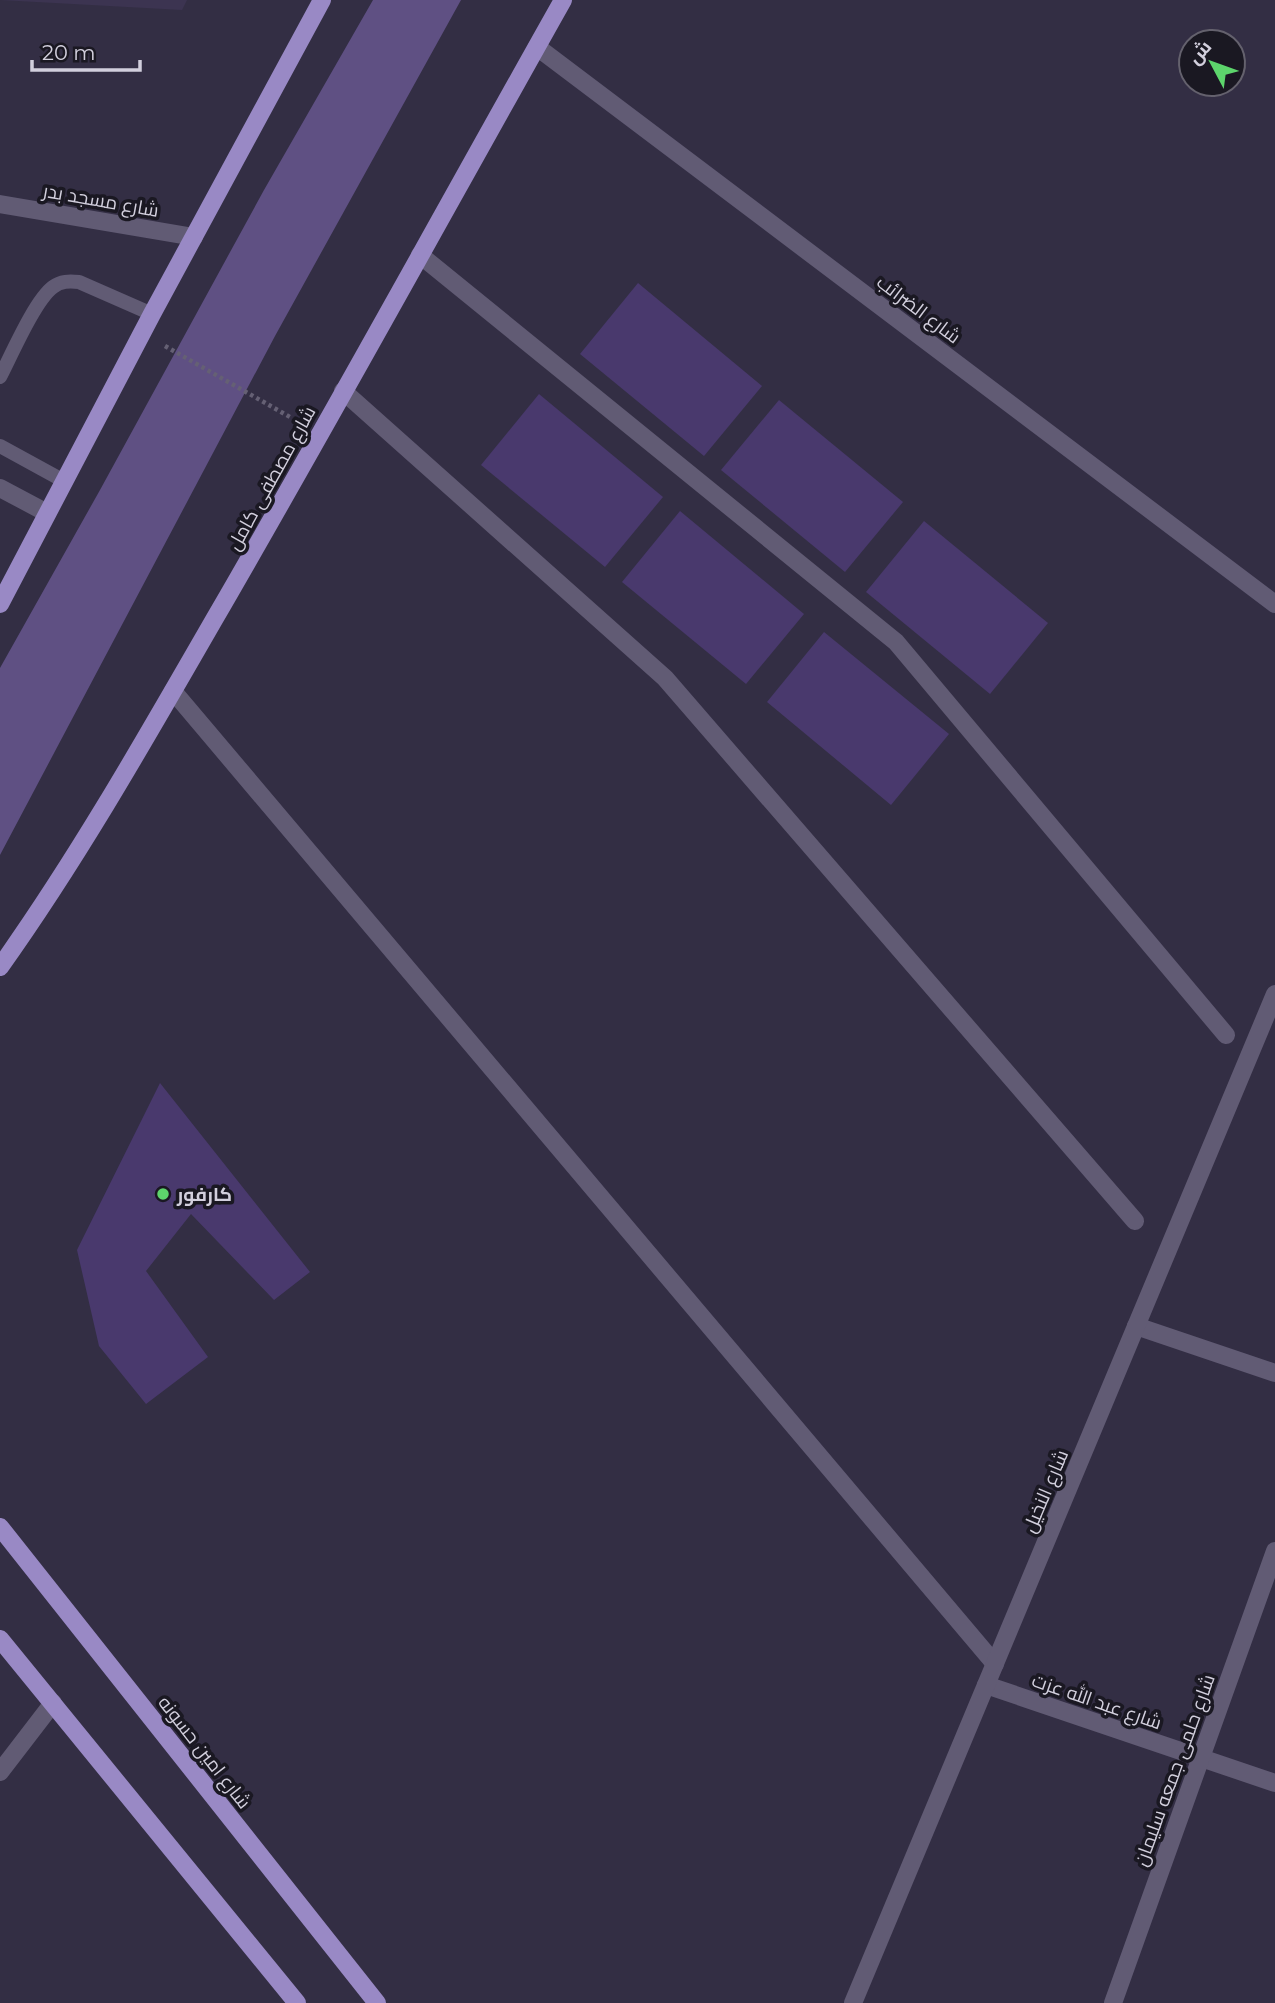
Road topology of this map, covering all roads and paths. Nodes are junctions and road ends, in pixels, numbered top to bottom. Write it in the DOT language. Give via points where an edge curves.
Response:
graph roads {
  1 [pos="322,0"];
  2 [pos="563,0"];
  3 [pos="537,47"];
  4 [pos="0,204"];
  5 [pos="194,237"];
  6 [pos="419,255"];
  7 [pos="152,314"];
  8 [pos="143,333"];
  9 [pos="0,377"];
  10 [pos="343,391"];
  11 [pos="319,434"];
  12 [pos="0,446"];
  13 [pos="64,481"];
  14 [pos="0,488"];
  15 [pos="47,513"];
  16 [pos="0,604"];
  17 [pos="1275,604"];
  18 [pos="173,691"];
  19 [pos="0,967"];
  20 [pos="1275,994"];
  21 [pos="1226,1035"];
  22 [pos="1135,1221"];
  23 [pos="1136,1326"];
  24 [pos="1275,1373"];
  25 [pos="0,1527"];
  26 [pos="1275,1551"];
  27 [pos="0,1639"];
  28 [pos="995,1664"];
  29 [pos="986,1685"];
  30 [pos="53,1703"];
  31 [pos="1201,1758"];
  32 [pos="0,1772"];
  33 [pos="1275,1783"];
  34 [pos="297,2003"];
  35 [pos="377,2003"];
  36 [pos="853,2003"];
  37 [pos="1113,2003"];
  1 -- 5 [label="main road"];
  2 -- 3 [label="main road, شارع مصطفى كامل"];
  3 -- 6 [label="main road, شارع مصطفى كامل"];
  3 -- 17 [label="street, شارع الضرائب"];
  4 -- 5 [label="street, شارع مسجد بدر"];
  5 -- 7 [label="main road"];
  6 -- 10 [label="main road, شارع مصطفى كامل"];
  6 -- 21 [label="street" via="896,642"];
  7 -- 8 [label="main road"];
  7 -- 9 [label="lane" via="79,282 59,283 44,296"];
  8 -- 11 [label="path"];
  8 -- 13 [label="main road"];
  10 -- 11 [label="main road, شارع مصطفى كامل"];
  10 -- 22 [label="street" via="665,678"];
  11 -- 18 [label="main road, شارع مصطفى كامل"];
  12 -- 13 [label="lane"];
  13 -- 15 [label="main road"];
  14 -- 15 [label="street"];
  15 -- 16 [label="main road"];
  18 -- 19 [label="main road, شارع مصطفى كامل" via="41,909"];
  18 -- 28 [label="street"];
  20 -- 23 [label="street, شارع النخيل"];
  23 -- 24 [label="street"];
  23 -- 28 [label="street, شارع النخيل"];
  25 -- 35 [label="main road, شارع امين حسونه"];
  26 -- 31 [label="street, شارع حلمى جمعه سليمان"];
  27 -- 30 [label="main road"];
  28 -- 29 [label="street, شارع النخيل"];
  29 -- 31 [label="street, شارع عبد الله عزت"];
  29 -- 36 [label="street, شارع النخيل"];
  30 -- 32 [label="street"];
  30 -- 34 [label="main road"];
  31 -- 33 [label="street, شارع عبد الله عزت"];
  31 -- 37 [label="street, شارع حلمى جمعه سليمان"];
}
